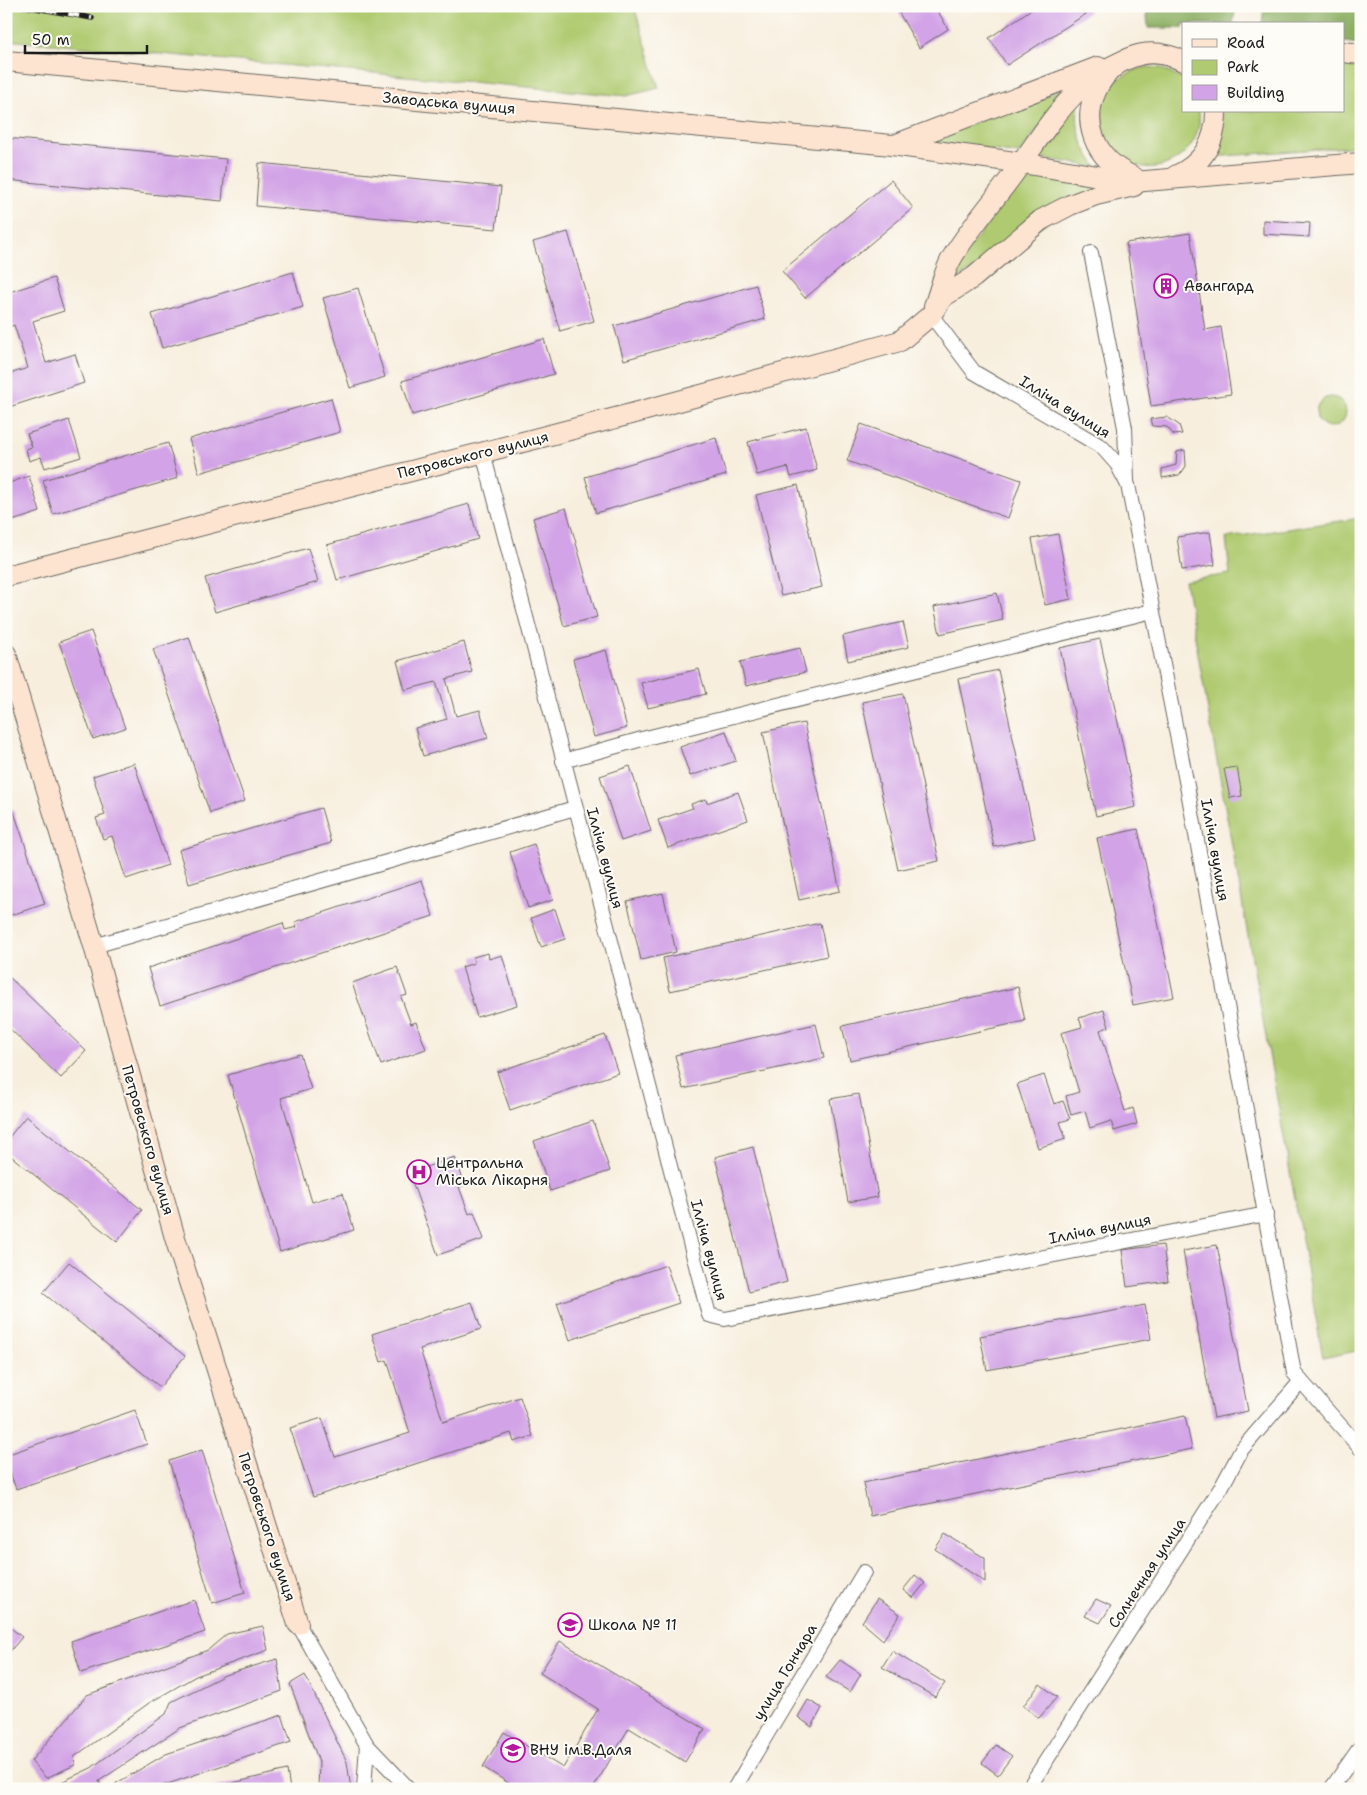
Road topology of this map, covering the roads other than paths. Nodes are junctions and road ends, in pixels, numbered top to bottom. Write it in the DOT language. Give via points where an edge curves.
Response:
graph roads {
  1 [pos="1182,48"];
  2 [pos="1344,52"];
  3 [pos="1361,54"];
  4 [pos="1139,55"];
  5 [pos="6,61"];
  6 [pos="1182,61"];
  7 [pos="1216,112"];
  8 [pos="892,145"];
  9 [pos="1022,163"];
  10 [pos="1361,163"];
  11 [pos="1155,180"];
  12 [pos="1091,253"];
  13 [pos="931,315"];
  14 [pos="483,453"];
  15 [pos="1128,485"];
  16 [pos="6,576"];
  17 [pos="1152,611"];
  18 [pos="6,654"];
  19 [pos="563,760"];
  20 [pos="575,808"];
  21 [pos="94,946"];
  22 [pos="1266,1214"];
  23 [pos="1301,1381"];
  24 [pos="1361,1449"];
  25 [pos="864,1572"];
  26 [pos="298,1624"];
  27 [pos="367,1745"];
  28 [pos="1361,1746"];
  29 [pos="364,1789"];
  30 [pos="409,1789"];
  31 [pos="734,1789"];
  32 [pos="1028,1789"];
  33 [pos="1331,1789"];
  1 -- 4 [label="main road"];
  2 -- 3 [label="main road"];
  4 -- 6 [label="main road" via="1156,53"];
  4 -- 8 [label="main road" via="1118,59"];
  4 -- 9 [label="main road" via="1119,61 1087,82 1057,112"];
  4 -- 11 [label="main road" via="1119,63 1104,77 1094,94 1090,114 1092,134 1101,153 1115,168 1134,177"];
  5 -- 8 [label="main road, Заводська вулиця"];
  7 -- 11 [label="main road" via="1211,144 1201,159 1188,171 1172,178"];
  8 -- 9 [label="main road, Заводська вулиця"];
  9 -- 11 [label="main road, Заводська вулиця" via="1133,182"];
  9 -- 13 [label="main road" via="952,258"];
  10 -- 11 [label="main road"];
  11 -- 13 [label="main road, Петровського вулиця" via="1096,195 1056,211 943,298"];
  12 -- 15 [label="street" via="1125,428"];
  13 -- 14 [label="main road, Петровського вулиця" via="900,341"];
  13 -- 15 [label="street, Ілліча вулиця" via="974,372 1102,447 1117,464"];
  14 -- 16 [label="main road, Петровського вулиця"];
  14 -- 19 [label="street, Ілліча вулиця"];
  15 -- 17 [label="street, Ілліча вулиця"];
  17 -- 19 [label="street"];
  17 -- 22 [label="street, Ілліча вулиця"];
  18 -- 21 [label="main road, Петровського вулиця"];
  19 -- 20 [label="street, Ілліча вулиця"];
  20 -- 21 [label="street"];
  20 -- 22 [label="street, Ілліча вулиця" via="709,1315 725,1319"];
  21 -- 26 [label="main road, Петровського вулиця" via="175,1238"];
  22 -- 23 [label="street, Ілліча вулиця" via="1294,1373"];
  23 -- 24 [label="street, Ілліча вулиця"];
  23 -- 32 [label="street, Солнечная улица" via="1242,1449 1222,1486"];
  25 -- 31 [label="street, улица Гончара"];
  26 -- 27 [label="street"];
  27 -- 29 [label="street"];
  27 -- 30 [label="street"];
  28 -- 33 [label="street"];
}
